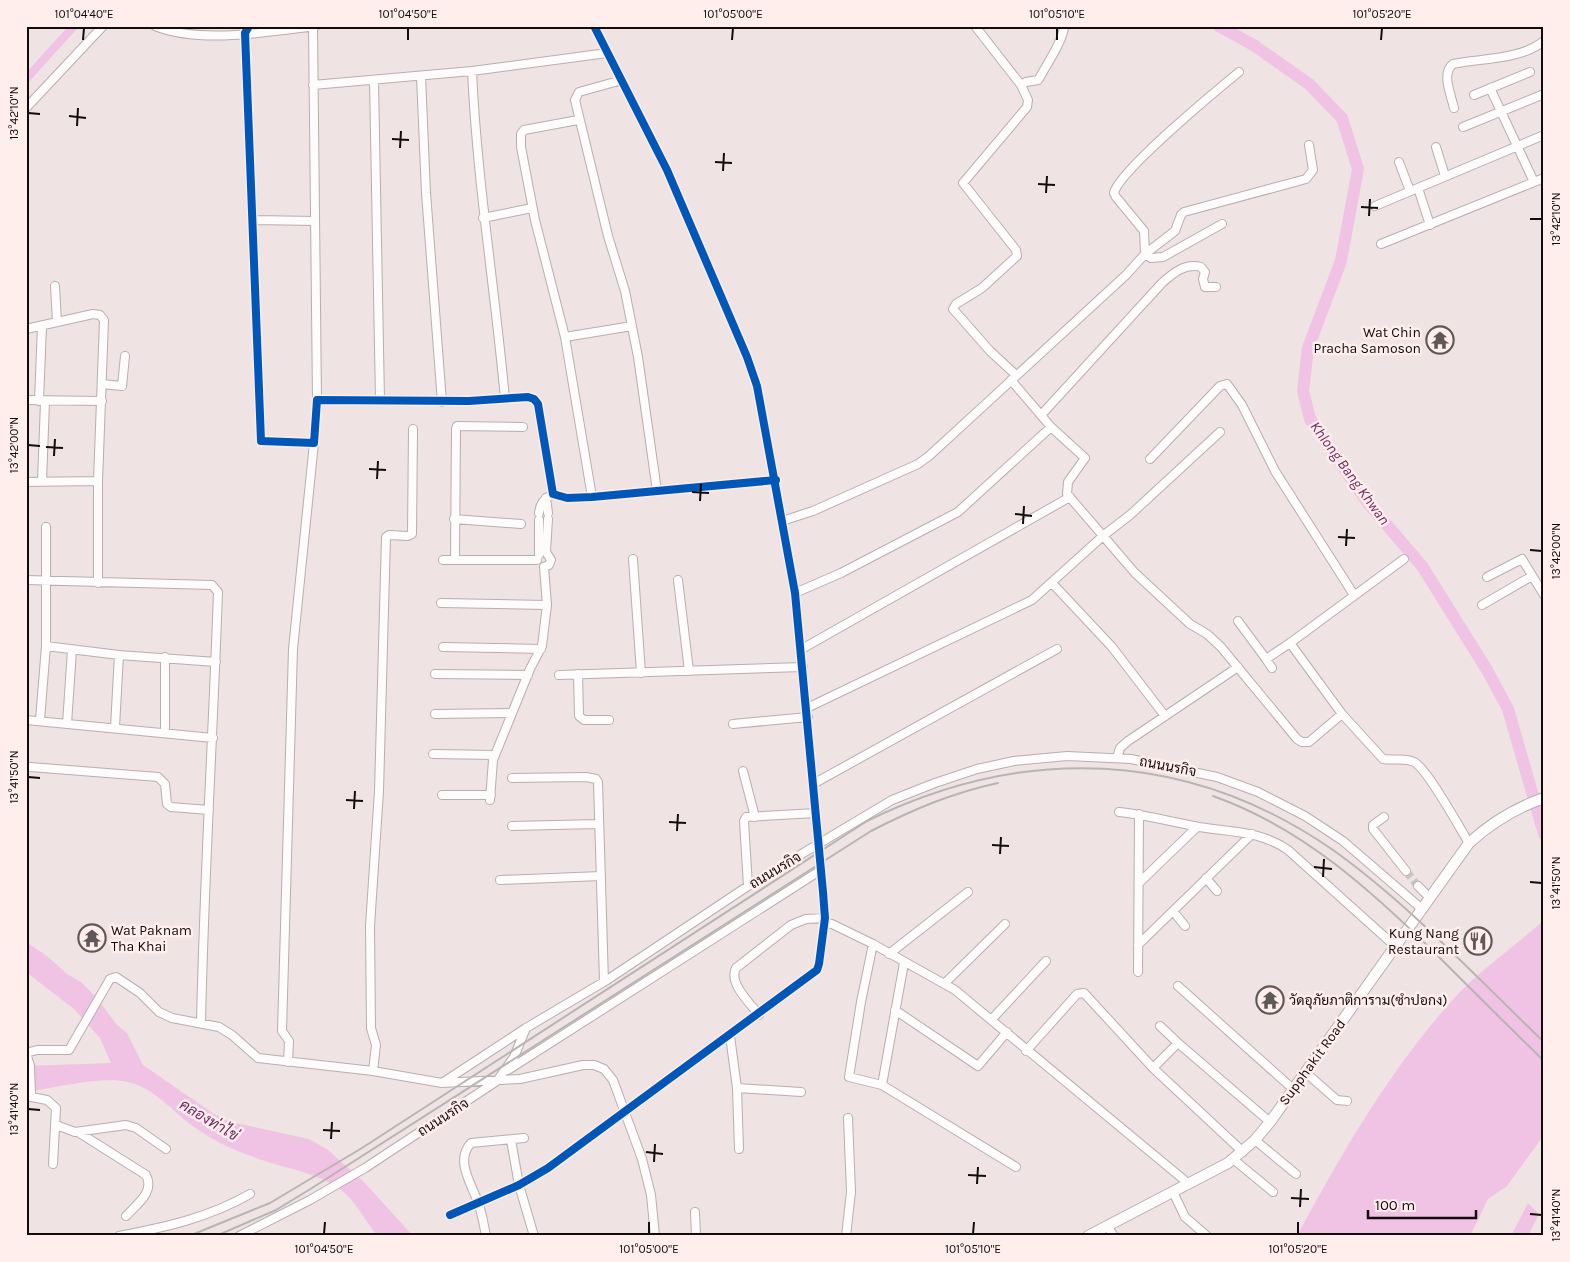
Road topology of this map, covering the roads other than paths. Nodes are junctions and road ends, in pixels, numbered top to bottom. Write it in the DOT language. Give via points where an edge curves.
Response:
graph roads {
  1 [pos="103,26"];
  2 [pos="155,26"];
  3 [pos="318,26"];
  4 [pos="594,26"];
  5 [pos="975,26"];
  6 [pos="1064,26"];
  7 [pos="313,27"];
  8 [pos="247,30"];
  9 [pos="1544,41"];
  10 [pos="607,53"];
  11 [pos="472,71"];
  12 [pos="1239,72"];
  13 [pos="1530,72"];
  14 [pos="421,76"];
  15 [pos="622,80"];
  16 [pos="374,81"];
  17 [pos="313,85"];
  18 [pos="1021,85"];
  19 [pos="1490,88"];
  20 [pos="1474,94"];
  21 [pos="1544,94"];
  22 [pos="26,108"];
  23 [pos="1454,108"];
  24 [pos="1502,112"];
  25 [pos="578,120"];
  26 [pos="1464,128"];
  27 [pos="1544,135"];
  28 [pos="1309,144"];
  29 [pos="1517,146"];
  30 [pos="1436,147"];
  31 [pos="1398,162"];
  32 [pos="1445,176"];
  33 [pos="1544,178"];
  34 [pos="1534,182"];
  35 [pos="1414,189"];
  36 [pos="1375,206"];
  37 [pos="532,208"];
  38 [pos="483,218"];
  39 [pos="252,220"];
  40 [pos="315,221"];
  41 [pos="1222,224"];
  42 [pos="1430,224"];
  43 [pos="1381,244"];
  44 [pos="1145,254"];
  45 [pos="55,286"];
  46 [pos="1216,286"];
  47 [pos="57,322"];
  48 [pos="42,326"];
  49 [pos="632,326"];
  50 [pos="26,329"];
  51 [pos="565,337"];
  52 [pos="125,356"];
  53 [pos="1014,378"];
  54 [pos="102,384"];
  55 [pos="505,399"];
  56 [pos="26,400"];
  57 [pos="317,400"];
  58 [pos="380,400"];
  59 [pos="102,401"];
  60 [pos="42,402"];
  61 [pos="442,402"];
  62 [pos="1042,414"];
  63 [pos="523,427"];
  64 [pos="1051,427"];
  65 [pos="413,429"];
  66 [pos="1220,432"];
  67 [pos="314,443"];
  68 [pos="1150,459"];
  69 [pos="98,480"];
  70 [pos="776,480"];
  71 [pos="42,481"];
  72 [pos="26,482"];
  73 [pos="657,492"];
  74 [pos="549,496"];
  75 [pos="1070,496"];
  76 [pos="592,497"];
  77 [pos="454,519"];
  78 [pos="782,521"];
  79 [pos="520,524"];
  80 [pos="46,527"];
  81 [pos="1104,534"];
  82 [pos="541,557"];
  83 [pos="633,559"];
  84 [pos="1404,559"];
  85 [pos="443,560"];
  86 [pos="455,560"];
  87 [pos="544,567"];
  88 [pos="1532,576"];
  89 [pos="1487,577"];
  90 [pos="26,580"];
  91 [pos="45,580"];
  92 [pos="678,580"];
  93 [pos="98,583"];
  94 [pos="1052,583"];
  95 [pos="795,593"];
  96 [pos="1354,595"];
  97 [pos="1544,595"];
  98 [pos="441,604"];
  99 [pos="547,605"];
  100 [pos="1482,605"];
  101 [pos="1238,621"];
  102 [pos="1290,642"];
  103 [pos="46,646"];
  104 [pos="443,647"];
  105 [pos="541,649"];
  106 [pos="1057,649"];
  107 [pos="72,650"];
  108 [pos="800,650"];
  109 [pos="119,655"];
  110 [pos="166,657"];
  111 [pos="1266,659"];
  112 [pos="216,662"];
  113 [pos="803,667"];
  114 [pos="1238,667"];
  115 [pos="1272,668"];
  116 [pos="689,671"];
  117 [pos="641,673"];
  118 [pos="434,674"];
  119 [pos="578,674"];
  120 [pos="528,675"];
  121 [pos="559,675"];
  122 [pos="807,708"];
  123 [pos="512,713"];
  124 [pos="434,714"];
  125 [pos="1342,714"];
  126 [pos="1165,716"];
  127 [pos="808,717"];
  128 [pos="26,720"];
  129 [pos="40,720"];
  130 [pos="609,720"];
  131 [pos="67,724"];
  132 [pos="734,724"];
  133 [pos="115,727"];
  134 [pos="165,733"];
  135 [pos="213,738"];
  136 [pos="433,754"];
  137 [pos="495,755"];
  138 [pos="1117,758"];
  139 [pos="30,767"];
  140 [pos="743,771"];
  141 [pos="512,778"];
  142 [pos="813,784"];
  143 [pos="442,795"];
  144 [pos="1544,798"];
  145 [pos="209,810"];
  146 [pos="1119,812"];
  147 [pos="816,813"];
  148 [pos="1139,814"];
  149 [pos="755,817"];
  150 [pos="1384,818"];
  151 [pos="598,824"];
  152 [pos="512,826"];
  153 [pos="1198,826"];
  154 [pos="1252,834"];
  155 [pos="1469,843"];
  156 [pos="819,844"];
  157 [pos="821,870"];
  158 [pos="1406,871"];
  159 [pos="601,876"];
  160 [pos="1206,878"];
  161 [pos="500,880"];
  162 [pos="1140,882"];
  163 [pos="748,886"];
  164 [pos="1418,886"];
  165 [pos="1217,891"];
  166 [pos="968,892"];
  167 [pos="1430,898"];
  168 [pos="1422,909"];
  169 [pos="1173,911"];
  170 [pos="824,920"];
  171 [pos="1005,924"];
  172 [pos="1185,926"];
  173 [pos="873,944"];
  174 [pos="1138,945"];
  175 [pos="1396,947"];
  176 [pos="889,954"];
  177 [pos="1046,962"];
  178 [pos="904,963"];
  179 [pos="1138,972"];
  180 [pos="604,982"];
  181 [pos="944,984"];
  182 [pos="1178,986"];
  183 [pos="895,1010"];
  184 [pos="759,1015"];
  185 [pos="992,1020"];
  186 [pos="201,1023"];
  187 [pos="1160,1026"];
  188 [pos="526,1028"];
  189 [pos="1007,1032"];
  190 [pos="730,1036"];
  191 [pos="1178,1042"];
  192 [pos="1026,1051"];
  193 [pos="26,1053"];
  194 [pos="288,1062"];
  195 [pos="1153,1068"];
  196 [pos="372,1071"];
  197 [pos="506,1071"];
  198 [pos="1305,1072"];
  199 [pos="497,1081"];
  200 [pos="442,1083"];
  201 [pos="882,1085"];
  202 [pos="737,1088"];
  203 [pos="1293,1089"];
  204 [pos="801,1092"];
  205 [pos="30,1095"];
  206 [pos="1347,1101"];
  207 [pos="625,1112"];
  208 [pos="848,1118"];
  209 [pos="1270,1122"];
  210 [pos="56,1125"];
  211 [pos="78,1132"];
  212 [pos="524,1138"];
  213 [pos="511,1140"];
  214 [pos="1255,1140"];
  215 [pos="166,1149"];
  216 [pos="738,1149"];
  217 [pos="1243,1152"];
  218 [pos="1233,1159"];
  219 [pos="53,1164"];
  220 [pos="1016,1167"];
  221 [pos="1296,1174"];
  222 [pos="1189,1184"];
  223 [pos="519,1185"];
  224 [pos="1173,1192"];
  225 [pos="1273,1192"];
  226 [pos="250,1194"];
  227 [pos="479,1204"];
  228 [pos="695,1212"];
  229 [pos="450,1215"];
  230 [pos="126,1216"];
  231 [pos="1107,1226"];
  232 [pos="119,1236"];
  233 [pos="239,1236"];
  234 [pos="486,1236"];
  235 [pos="534,1236"];
  236 [pos="655,1236"];
  237 [pos="696,1236"];
  238 [pos="846,1236"];
  239 [pos="1088,1236"];
  240 [pos="1114,1236"];
  241 [pos="1206,1236"];
  1 -- 22 [label="street"];
  2 -- 8 [label="street" via="186,34"];
  3 -- 7 [label="street"];
  4 -- 10 [label="street"];
  5 -- 18 [label="street"];
  6 -- 18 [label="street" via="1062,39 1038,80"];
  7 -- 8 [label="street"];
  7 -- 17 [label="street"];
  8 -- 39 [label="street"];
  9 -- 23 [label="street" via="1517,53 1453,64 1447,75"];
  10 -- 11 [label="street"];
  10 -- 15 [label="street"];
  11 -- 14 [label="street"];
  11 -- 38 [label="street"];
  12 -- 44 [label="street" via="1118,183 1116,197 1144,231"];
  13 -- 19 [label="street"];
  14 -- 16 [label="street"];
  14 -- 61 [label="street" via="426,193"];
  15 -- 25 [label="street" via="579,92 576,95"];
  15 -- 70 [label="street" via="667,170 747,357 757,386"];
  16 -- 17 [label="street"];
  16 -- 58 [label="street"];
  17 -- 40 [label="street"];
  18 -- 53 [label="street" via="1028,100 1027,107 963,182 1016,250 1017,256 982,288 956,304 953,310"];
  19 -- 20 [label="street"];
  19 -- 24 [label="street"];
  21 -- 24 [label="street"];
  24 -- 26 [label="street"];
  24 -- 29 [label="street"];
  25 -- 37 [label="street" via="524,130 520,148"];
  25 -- 49 [label="street"];
  27 -- 29 [label="street"];
  28 -- 44 [label="street" via="1313,170 1306,179 1184,212 1175,231"];
  29 -- 32 [label="street"];
  29 -- 34 [label="street"];
  30 -- 32 [label="street"];
  31 -- 35 [label="street"];
  32 -- 35 [label="street"];
  33 -- 34 [label="street"];
  34 -- 42 [label="street"];
  35 -- 36 [label="street"];
  35 -- 42 [label="street"];
  37 -- 38 [label="street"];
  37 -- 51 [label="street"];
  38 -- 55 [label="street" via="498,318"];
  39 -- 40 [label="street"];
  39 -- 67 [label="street" via="259,439 265,443"];
  40 -- 57 [label="street"];
  41 -- 44 [label="street" via="1163,257 1151,258"];
  42 -- 43 [label="street"];
  44 -- 53 [label="street"];
  45 -- 47 [label="street"];
  46 -- 62 [label="street" via="1205,287 1202,267 1191,265 1174,272"];
  47 -- 48 [label="street"];
  47 -- 54 [label="street" via="93,314 104,320"];
  48 -- 50 [label="street"];
  48 -- 60 [label="street"];
  49 -- 51 [label="street"];
  49 -- 73 [label="street"];
  51 -- 76 [label="street"];
  52 -- 54 [label="street" via="122,386"];
  53 -- 62 [label="street"];
  53 -- 78 [label="street" via="918,464 813,511"];
  54 -- 59 [label="street"];
  55 -- 61 [label="street"];
  55 -- 74 [label="street" via="528,398 538,404"];
  56 -- 60 [label="street"];
  57 -- 58 [label="street"];
  57 -- 67 [label="street"];
  58 -- 61 [label="street"];
  59 -- 60 [label="street"];
  59 -- 69 [label="street"];
  60 -- 71 [label="street"];
  62 -- 64 [label="street"];
  63 -- 77 [label="street" via="458,426"];
  64 -- 75 [label="street" via="1085,458 1068,482 1066,490"];
  64 -- 95 [label="street" via="958,512 841,573"];
  65 -- 196 [label="street" via="412,534 386,537 379,791 370,926 371,1028 376,1045"];
  66 -- 81 [label="street" via="1130,515"];
  67 -- 194 [label="street" via="293,649 282,1031 289,1041"];
  68 -- 96 [label="street" via="1220,386 1227,384 1242,405 1275,471"];
  69 -- 71 [label="street"];
  69 -- 93 [label="street"];
  70 -- 73 [label="street"];
  70 -- 78 [label="street"];
  71 -- 72 [label="street"];
  73 -- 76 [label="street"];
  74 -- 76 [label="street"];
  74 -- 82 [label="street"];
  74 -- 82 [label="street" via="540,506"];
  75 -- 81 [label="street"];
  75 -- 108 [label="street"];
  77 -- 79 [label="street"];
  77 -- 86 [label="street"];
  78 -- 95 [label="street"];
  80 -- 91 [label="street"];
  81 -- 94 [label="street"];
  81 -- 114 [label="street" via="1135,573 1190,624 1214,640"];
  82 -- 86 [label="street"];
  82 -- 87 [label="street" via="539,565"];
  82 -- 87 [label="street" via="550,558 550,563"];
  83 -- 117 [label="street"];
  84 -- 96 [label="street"];
  85 -- 86 [label="street"];
  87 -- 99 [label="street"];
  88 -- 89 [label="street" via="1521,559"];
  88 -- 97 [label="street"];
  88 -- 100 [label="street"];
  90 -- 91 [label="street"];
  91 -- 93 [label="street"];
  91 -- 103 [label="street"];
  92 -- 116 [label="street"];
  93 -- 112 [label="street" via="212,585 218,592"];
  94 -- 122 [label="street" via="1032,600"];
  94 -- 126 [label="street" via="1112,647"];
  95 -- 108 [label="street"];
  96 -- 102 [label="street"];
  98 -- 99 [label="street"];
  99 -- 105 [label="street"];
  101 -- 111 [label="street"];
  102 -- 111 [label="street"];
  102 -- 125 [label="street"];
  103 -- 107 [label="street"];
  103 -- 129 [label="street"];
  104 -- 105 [label="street"];
  105 -- 120 [label="street"];
  106 -- 142 [label="street"];
  107 -- 109 [label="street"];
  107 -- 131 [label="street"];
  108 -- 113 [label="street"];
  109 -- 110 [label="street"];
  109 -- 133 [label="street"];
  110 -- 112 [label="street"];
  110 -- 134 [label="street"];
  111 -- 115 [label="street"];
  112 -- 135 [label="street"];
  113 -- 116 [label="street"];
  113 -- 122 [label="street"];
  114 -- 125 [label="street" via="1302,742 1308,742"];
  114 -- 126 [label="street"];
  116 -- 117 [label="street"];
  117 -- 119 [label="street"];
  118 -- 120 [label="street"];
  119 -- 121 [label="street"];
  119 -- 130 [label="street" via="579,716 584,720"];
  120 -- 123 [label="street"];
  122 -- 127 [label="street"];
  123 -- 124 [label="street"];
  123 -- 137 [label="street"];
  125 -- 155 [label="street" via="1383,759 1406,760 1421,766"];
  126 -- 138 [label="street" via="1120,748"];
  127 -- 132 [label="street"];
  127 -- 142 [label="street"];
  128 -- 129 [label="street"];
  129 -- 131 [label="street"];
  131 -- 133 [label="street"];
  133 -- 134 [label="street"];
  134 -- 135 [label="street"];
  135 -- 145 [label="street"];
  136 -- 137 [label="street"];
  137 -- 143 [label="street" via="490,798"];
  138 -- 156 [label="street, ถนนนรกิจ" via="1066,756 1014,761 977,769 892,800"];
  138 -- 168 [label="street, ถนนนรกิจ" via="1217,777 1258,792 1305,816 1343,842"];
  139 -- 145 [label="street" via="158,778 165,784 167,804 171,807"];
  140 -- 149 [label="street"];
  141 -- 151 [label="street" via="596,779"];
  142 -- 147 [label="street"];
  144 -- 155 [label="main road, Supphakit Road" via="1509,812"];
  145 -- 186 [label="street" via="202,924"];
  146 -- 148 [label="street"];
  147 -- 149 [label="street"];
  147 -- 156 [label="street"];
  148 -- 153 [label="street"];
  148 -- 162 [label="street"];
  149 -- 163 [label="street" via="746,817 744,821"];
  150 -- 158 [label="street" via="1373,825 1373,829"];
  151 -- 152 [label="street"];
  151 -- 159 [label="street"];
  153 -- 154 [label="street"];
  153 -- 162 [label="street"];
  154 -- 160 [label="street"];
  154 -- 175 [label="street" via="1288,850"];
  155 -- 167 [label="main road, Supphakit Road"];
  156 -- 157 [label="street"];
  156 -- 163 [label="street, ถนนนรกิจ"];
  157 -- 170 [label="street"];
  157 -- 197 [label="street"];
  159 -- 161 [label="street"];
  159 -- 180 [label="street"];
  160 -- 165 [label="street"];
  160 -- 169 [label="street"];
  162 -- 174 [label="street"];
  163 -- 180 [label="street, ถนนนรกิจ"];
  164 -- 167 [label="street"];
  166 -- 176 [label="street"];
  167 -- 168 [label="main road, Supphakit Road"];
  168 -- 175 [label="main road, Supphakit Road"];
  169 -- 172 [label="street"];
  169 -- 174 [label="street"];
  170 -- 173 [label="street"];
  170 -- 184 [label="street" via="817,970"];
  170 -- 184 [label="street" via="806,919 791,925 736,968 734,977 737,985"];
  171 -- 181 [label="street"];
  173 -- 176 [label="street"];
  173 -- 201 [label="street" via="848,1072 849,1077"];
  174 -- 179 [label="street"];
  175 -- 198 [label="main road, Supphakit Road"];
  176 -- 178 [label="street"];
  177 -- 185 [label="street"];
  178 -- 181 [label="street"];
  178 -- 183 [label="street"];
  180 -- 188 [label="street, ถนนนรกิจ"];
  181 -- 185 [label="street"];
  182 -- 203 [label="street"];
  183 -- 189 [label="street" via="978,1066"];
  183 -- 201 [label="street"];
  184 -- 190 [label="street"];
  185 -- 189 [label="street"];
  186 -- 193 [label="street" via="172,1018 159,1012 140,993 116,977 110,979 69,1050"];
  186 -- 194 [label="street" via="219,1027 258,1058"];
  187 -- 191 [label="street"];
  188 -- 197 [label="street, ถนนนรกิจ"];
  188 -- 200 [label="street"];
  189 -- 192 [label="street"];
  190 -- 202 [label="street"];
  190 -- 207 [label="street"];
  191 -- 195 [label="street"];
  191 -- 209 [label="street"];
  192 -- 195 [label="street" via="1082,992"];
  192 -- 222 [label="street"];
  193 -- 205 [label="street" via="30,1066"];
  194 -- 196 [label="street"];
  195 -- 217 [label="street"];
  196 -- 200 [label="street"];
  197 -- 199 [label="street, ถนนนรกิจ"];
  198 -- 203 [label="main road, Supphakit Road"];
  198 -- 206 [label="street" via="1337,1100"];
  199 -- 200 [label="street"];
  199 -- 207 [label="street" via="594,1065 604,1069 614,1080"];
  199 -- 233 [label="street, ถนนนรกิจ" via="365,1168"];
  201 -- 220 [label="street"];
  202 -- 204 [label="street"];
  202 -- 216 [label="street"];
  203 -- 209 [label="main road, Supphakit Road"];
  205 -- 210 [label="street" via="47,1100 56,1108"];
  207 -- 223 [label="street"];
  207 -- 236 [label="street" via="651,1195"];
  208 -- 238 [label="street" via="851,1192"];
  209 -- 214 [label="main road, Supphakit Road"];
  210 -- 211 [label="street"];
  210 -- 219 [label="street"];
  211 -- 215 [label="street" via="126,1125 136,1128"];
  211 -- 230 [label="street" via="146,1175 149,1190"];
  212 -- 213 [label="street"];
  213 -- 223 [label="street"];
  213 -- 227 [label="street" via="472,1143 466,1148 464,1167"];
  214 -- 217 [label="main road, Supphakit Road"];
  214 -- 221 [label="street"];
  217 -- 218 [label="main road, Supphakit Road"];
  218 -- 222 [label="main road, Supphakit Road"];
  218 -- 225 [label="street"];
  222 -- 224 [label="main road, Supphakit Road"];
  223 -- 227 [label="street"];
  223 -- 235 [label="street"];
  224 -- 231 [label="main road, Supphakit Road"];
  224 -- 241 [label="street" via="1185,1217"];
  226 -- 232 [label="street" via="206,1215 175,1225"];
  227 -- 229 [label="street"];
  227 -- 234 [label="street"];
  228 -- 237 [label="street"];
  231 -- 239 [label="main road, Supphakit Road"];
  231 -- 240 [label="street"];
}
